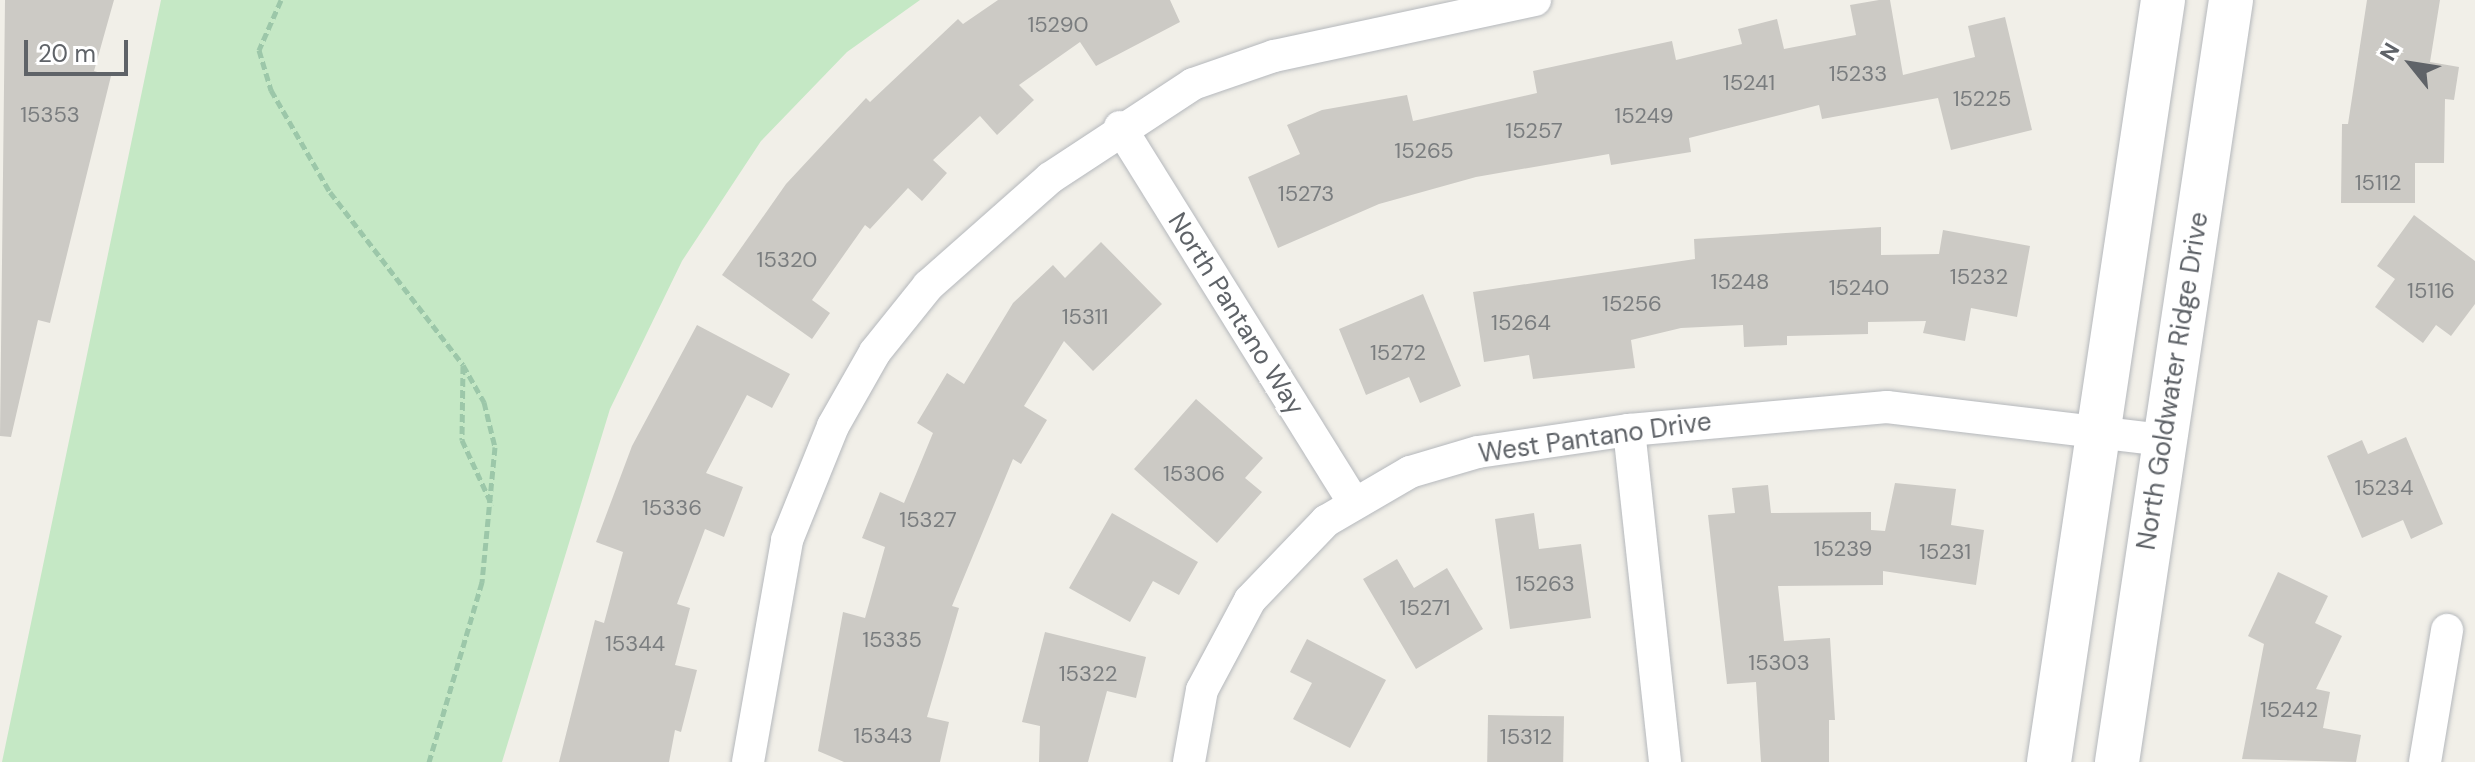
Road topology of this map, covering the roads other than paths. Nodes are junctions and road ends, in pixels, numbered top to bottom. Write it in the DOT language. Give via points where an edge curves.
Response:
graph roads {
  1 [pos="1535,0"];
  2 [pos="2163,0"];
  3 [pos="2231,0"];
  4 [pos="1120,127"];
  5 [pos="2099,428"];
  6 [pos="1629,430"];
  7 [pos="2164,440"];
  8 [pos="1353,502"];
  9 [pos="2447,630"];
  10 [pos="748,762"];
  11 [pos="1189,762"];
  12 [pos="1665,762"];
  13 [pos="2049,762"];
  14 [pos="2117,762"];
  15 [pos="2425,762"];
  1 -- 4 [label="street" via="1274,56 1193,84"];
  2 -- 5 [label="street"];
  3 -- 7 [label="street, North Goldwater Ridge Drive"];
  4 -- 8 [label="street, North Pantano Way"];
  4 -- 10 [label="street" via="987,230 928,286 875,352 833,426 787,540"];
  5 -- 6 [label="street, West Pantano Drive" via="1887,407"];
  5 -- 7 [label="street, West Pantano Drive"];
  5 -- 13 [label="street"];
  6 -- 8 [label="street, West Pantano Drive" via="1478,452 1410,472"];
  6 -- 12 [label="street"];
  7 -- 14 [label="street, North Goldwater Ridge Drive"];
  8 -- 11 [label="street, West Pantano Drive" via="1293,549 1224,639 1202,690"];
  9 -- 15 [label="street"];
}
